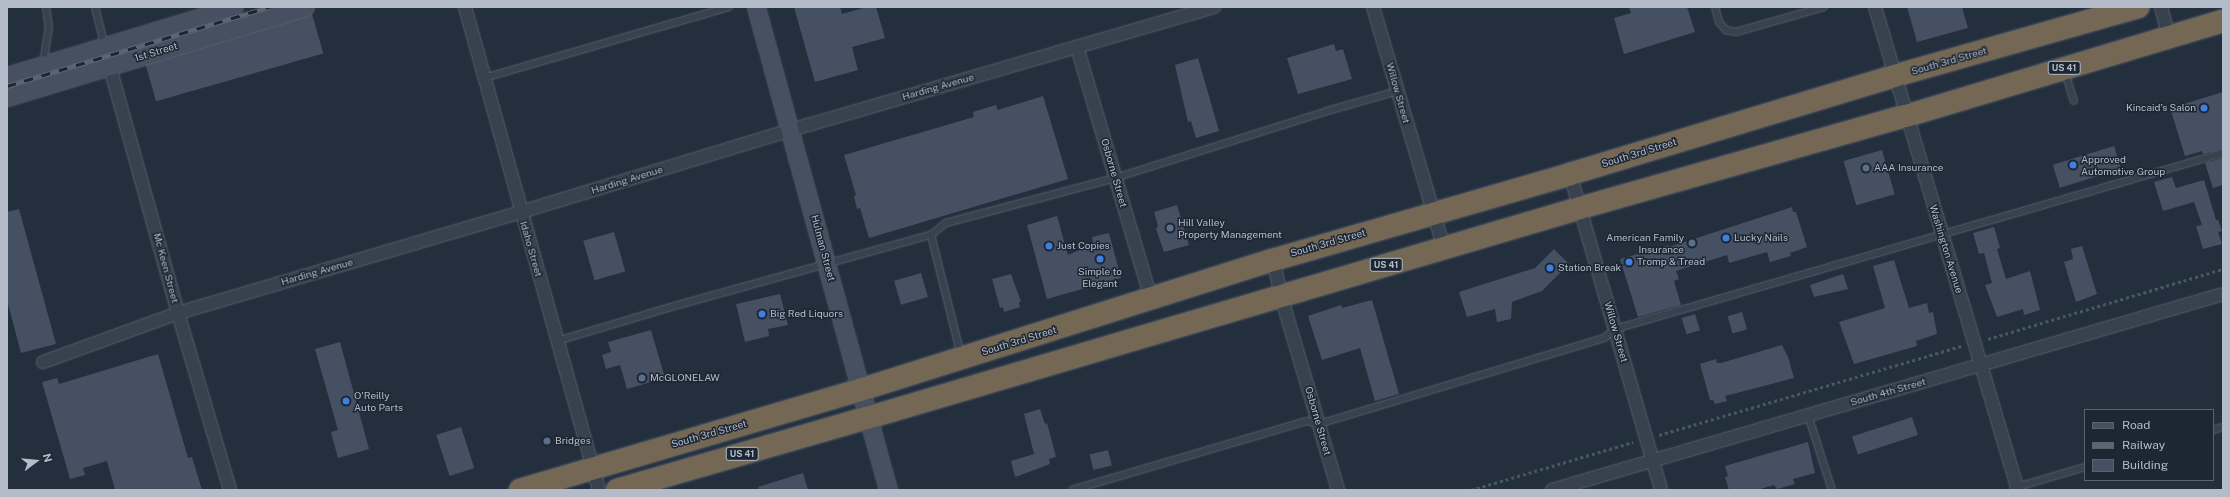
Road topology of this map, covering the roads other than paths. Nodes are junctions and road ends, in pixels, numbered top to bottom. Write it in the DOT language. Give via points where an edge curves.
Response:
graph roads {
  1 [pos="46,7"];
  2 [pos="95,7"];
  3 [pos="234,7"];
  4 [pos="305,7"];
  5 [pos="465,7"];
  6 [pos="729,7"];
  7 [pos="756,7"];
  8 [pos="1214,7"];
  9 [pos="1373,7"];
  10 [pos="1715,7"];
  11 [pos="1824,7"];
  12 [pos="1875,7"];
  13 [pos="2138,7"];
  14 [pos="2161,7"];
  15 [pos="2223,21"];
  16 [pos="2169,36"];
  17 [pos="104,46"];
  18 [pos="1077,47"];
  19 [pos="42,65"];
  20 [pos="110,66"];
  21 [pos="2064,68"];
  22 [pos="7,76"];
  23 [pos="1894,76"];
  24 [pos="484,78"];
  25 [pos="1398,91"];
  26 [pos="7,97"];
  27 [pos="2074,101"];
  28 [pos="1906,116"];
  29 [pos="791,130"];
  30 [pos="2223,153"];
  31 [pos="1570,174"];
  32 [pos="1115,178"];
  33 [pos="1580,208"];
  34 [pos="521,212"];
  35 [pos="1433,212"];
  36 [pos="931,235"];
  37 [pos="1942,236"];
  38 [pos="1444,249"];
  39 [pos="1273,260"];
  40 [pos="826,263"];
  41 [pos="2223,294"];
  42 [pos="1281,296"];
  43 [pos="1151,299"];
  44 [pos="178,313"];
  45 [pos="1615,329"];
  46 [pos="557,341"];
  47 [pos="962,358"];
  48 [pos="43,362"];
  49 [pos="1980,365"];
  50 [pos="860,390"];
  51 [pos="1808,415"];
  52 [pos="867,418"];
  53 [pos="1318,424"];
  54 [pos="1652,460"];
  55 [pos="2084,467"];
  56 [pos="593,468"];
  57 [pos="885,489"];
  58 [pos="2017,489"];
  59 [pos="230,490"];
  60 [pos="520,490"];
  61 [pos="599,490"];
  62 [pos="617,490"];
  63 [pos="1072,490"];
  64 [pos="1338,490"];
  65 [pos="1552,490"];
  66 [pos="1661,490"];
  67 [pos="1832,490"];
  1 -- 19 [label="lane" via="48,28"];
  2 -- 17 [label="lane"];
  3 -- 17 [label="street, 1st Street"];
  4 -- 20 [label="street, 1st Street"];
  5 -- 24 [label="street, Idaho Street"];
  6 -- 24 [label="lane"];
  7 -- 29 [label="street, Hulman Street"];
  8 -- 18 [label="street, Harding Avenue"];
  9 -- 25 [label="street, Willow Street"];
  10 -- 11 [label="lane" via="1719,22 1726,30 1736,32"];
  12 -- 23 [label="street, Washington Avenue"];
  13 -- 23 [label="highway, South 3rd Street"];
  14 -- 16 [label="street"];
  15 -- 16 [label="highway, US 41"];
  16 -- 21 [label="highway, US 41"];
  17 -- 19 [label="street, 1st Street"];
  17 -- 20 [label="street, Mc Keen Street"];
  18 -- 29 [label="street, Harding Avenue"];
  18 -- 32 [label="street, Osborne Street"];
  19 -- 22 [label="street, 1st Street"];
  20 -- 26 [label="street, 1st Street"];
  20 -- 44 [label="street, Mc Keen Street"];
  21 -- 27 [label="lane"];
  21 -- 28 [label="highway, US 41"];
  23 -- 28 [label="street, Washington Avenue"];
  23 -- 31 [label="highway, South 3rd Street"];
  24 -- 34 [label="street, Idaho Street"];
  25 -- 32 [label="lane"];
  25 -- 35 [label="street, Willow Street"];
  28 -- 33 [label="highway, US 41"];
  28 -- 37 [label="street, Washington Avenue"];
  29 -- 34 [label="street, Harding Avenue"];
  29 -- 40 [label="street, Hulman Street"];
  30 -- 37 [label="lane"];
  31 -- 33 [label="street, Willow Street"];
  31 -- 35 [label="highway, South 3rd Street"];
  32 -- 36 [label="lane" via="946,223"];
  32 -- 43 [label="street, Osborne Street"];
  33 -- 38 [label="highway, US 41"];
  33 -- 45 [label="street, Willow Street"];
  34 -- 44 [label="street, Harding Avenue"];
  34 -- 46 [label="street, Idaho Street"];
  35 -- 38 [label="street, Willow Street"];
  35 -- 39 [label="highway, South 3rd Street"];
  36 -- 40 [label="lane"];
  36 -- 47 [label="lane"];
  37 -- 45 [label="lane"];
  37 -- 49 [label="street, Washington Avenue"];
  38 -- 42 [label="highway, US 41"];
  39 -- 42 [label="street, Osborne Street"];
  39 -- 43 [label="highway, South 3rd Street"];
  40 -- 46 [label="lane"];
  40 -- 50 [label="street, Hulman Street"];
  41 -- 49 [label="street, South 4th Street"];
  42 -- 52 [label="highway, US 41"];
  42 -- 53 [label="street, Osborne Street"];
  43 -- 47 [label="highway, South 3rd Street"];
  44 -- 48 [label="street, Harding Avenue"];
  44 -- 59 [label="street, Mc Keen Street"];
  45 -- 53 [label="lane" via="1604,338"];
  45 -- 54 [label="street, Willow Street"];
  46 -- 56 [label="street, Idaho Street"];
  47 -- 50 [label="highway, South 3rd Street"];
  49 -- 51 [label="street, South 4th Street"];
  49 -- 58 [label="street, Washington Avenue"];
  50 -- 52 [label="street, Hulman Street"];
  50 -- 56 [label="highway, South 3rd Street"];
  51 -- 54 [label="street, South 4th Street"];
  51 -- 67 [label="lane"];
  52 -- 57 [label="street, Hulman Street"];
  52 -- 62 [label="highway, US 41"];
  53 -- 63 [label="lane" via="1307,421"];
  53 -- 64 [label="street, Osborne Street"];
  54 -- 65 [label="street, South 4th Street"];
  54 -- 66 [label="street, Willow Street"];
  55 -- 58 [label="lane"];
  56 -- 60 [label="highway, South 3rd Street"];
  56 -- 61 [label="street, Idaho Street"];
}
